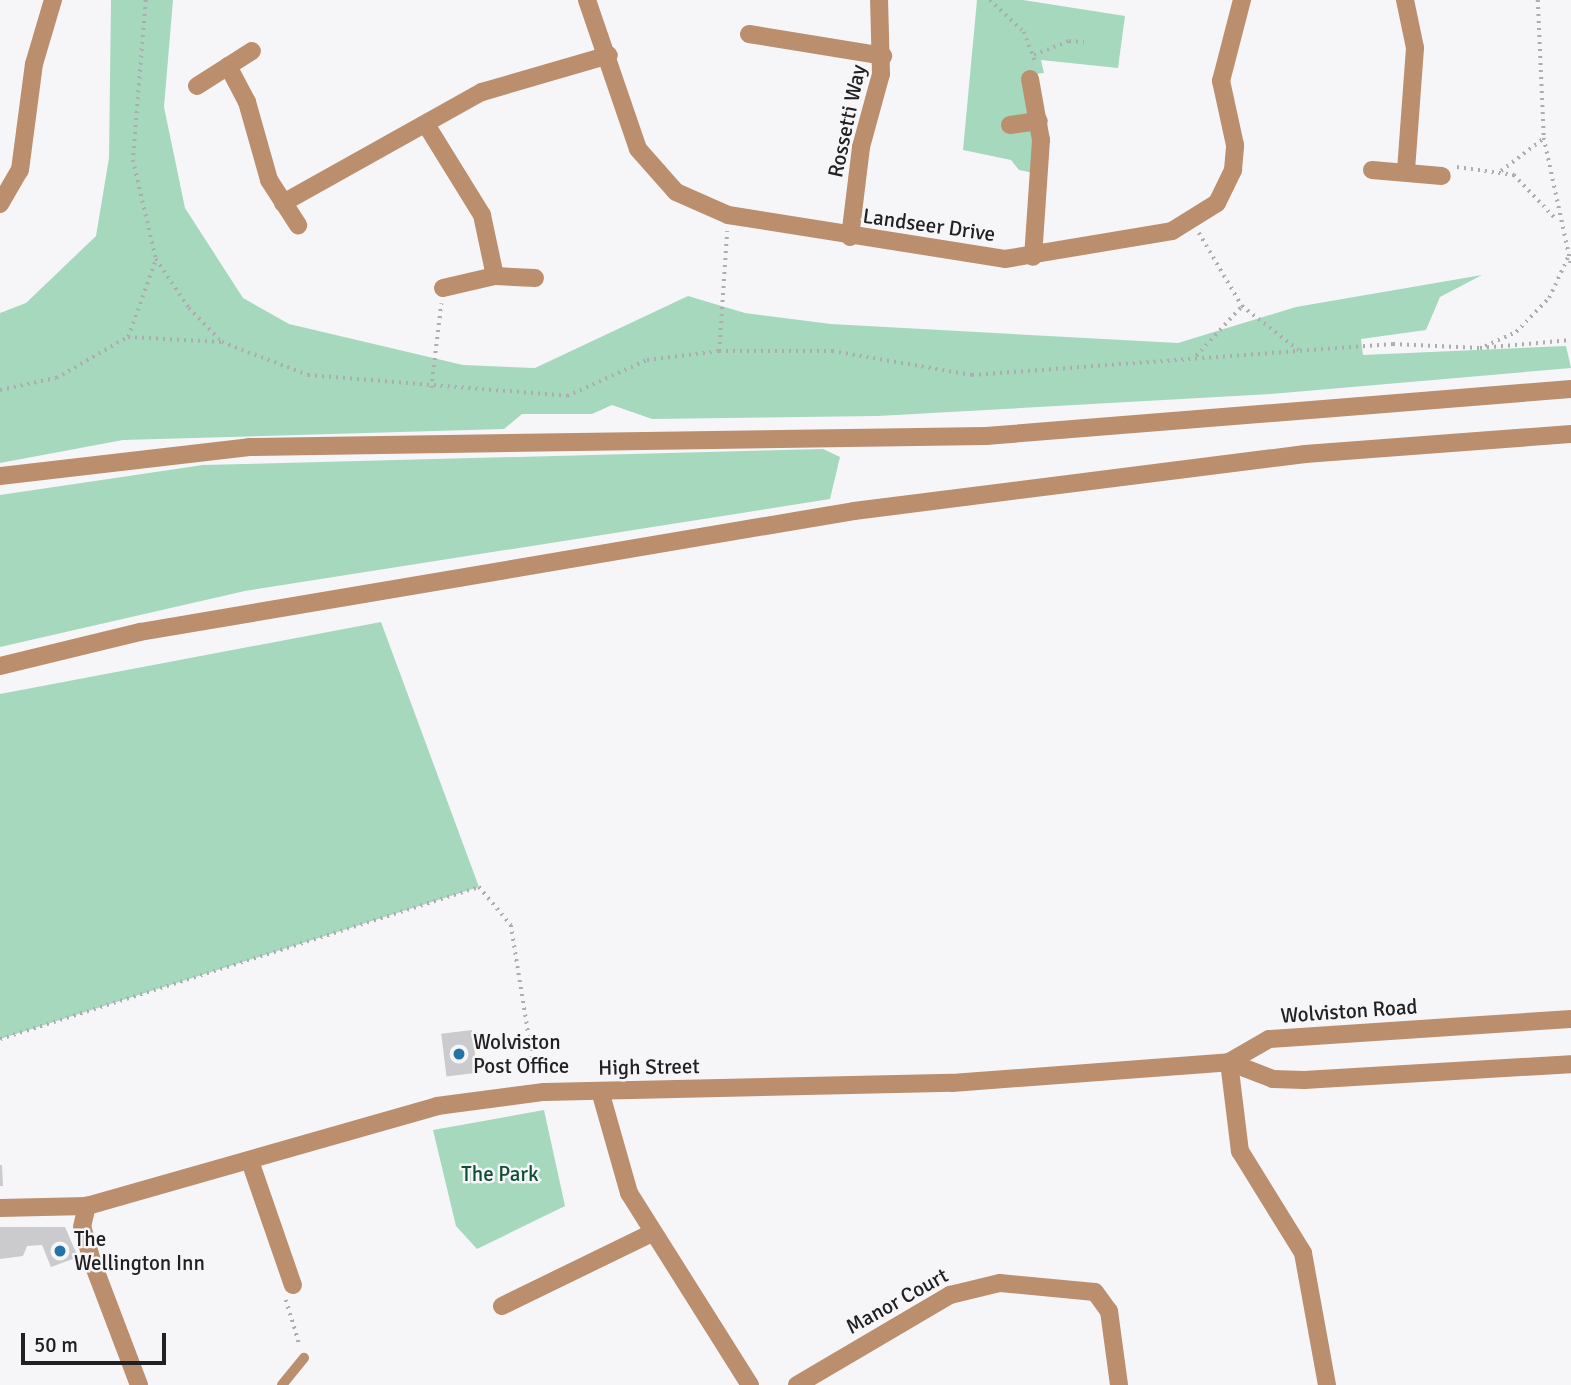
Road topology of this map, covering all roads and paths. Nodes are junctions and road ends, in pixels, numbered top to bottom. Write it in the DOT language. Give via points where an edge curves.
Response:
graph roads {
  1 [pos="53,0"];
  2 [pos="146,0"];
  3 [pos="587,0"];
  4 [pos="879,0"];
  5 [pos="990,0"];
  6 [pos="1242,0"];
  7 [pos="1405,0"];
  8 [pos="1538,0"];
  9 [pos="749,34"];
  10 [pos="1084,42"];
  11 [pos="252,51"];
  12 [pos="609,55"];
  13 [pos="1034,55"];
  14 [pos="883,56"];
  15 [pos="228,66"];
  16 [pos="1030,79"];
  17 [pos="197,86"];
  18 [pos="1039,121"];
  19 [pos="1010,125"];
  20 [pos="427,126"];
  21 [pos="1544,138"];
  22 [pos="1372,170"];
  23 [pos="1501,171"];
  24 [pos="1406,172"];
  25 [pos="1441,176"];
  26 [pos="283,203"];
  27 [pos="0,204"];
  28 [pos="728,215"];
  29 [pos="1557,220"];
  30 [pos="1192,222"];
  31 [pos="298,225"];
  32 [pos="850,237"];
  33 [pos="1032,257"];
  34 [pos="1568,257"];
  35 [pos="156,258"];
  36 [pos="1571,264"];
  37 [pos="495,276"];
  38 [pos="536,278"];
  39 [pos="443,288"];
  40 [pos="1242,306"];
  41 [pos="128,337"];
  42 [pos="1571,340"];
  43 [pos="222,342"];
  44 [pos="1480,348"];
  45 [pos="719,351"];
  46 [pos="1301,352"];
  47 [pos="1195,357"];
  48 [pos="431,388"];
  49 [pos="1571,389"];
  50 [pos="0,390"];
  51 [pos="1571,434"];
  52 [pos="0,476"];
  53 [pos="0,666"];
  54 [pos="1571,1018"];
  55 [pos="0,1039"];
  56 [pos="1229,1062"];
  57 [pos="533,1063"];
  58 [pos="1571,1064"];
  59 [pos="600,1091"];
  60 [pos="251,1164"];
  61 [pos="87,1206"];
  62 [pos="0,1209"];
  63 [pos="652,1233"];
  64 [pos="293,1284"];
  65 [pos="502,1306"];
  66 [pos="304,1358"];
  67 [pos="744,1383"];
  68 [pos="139,1385"];
  69 [pos="282,1385"];
  70 [pos="797,1385"];
  71 [pos="1119,1385"];
  72 [pos="1327,1385"];
  1 -- 27 [label="street" via="34,64 20,170"];
  2 -- 35 [label="path" via="133,160"];
  3 -- 12 [label="street, Landseer Drive"];
  4 -- 14 [label="street, Rossetti Way"];
  5 -- 13 [label="path" via="1024,32"];
  6 -- 30 [label="street, Landseer Drive" via="1221,80 1235,145 1233,170 1217,203"];
  7 -- 24 [label="street" via="1415,48"];
  8 -- 21 [label="path"];
  9 -- 14 [label="street, Rossetti Way"];
  10 -- 13 [label="path" via="1069,41"];
  11 -- 15 [label="street"];
  12 -- 20 [label="street" via="499,85"];
  12 -- 28 [label="street, Landseer Drive" via="628,125 654,173 702,207"];
  13 -- 16 [label="path" via="1037,76"];
  14 -- 32 [label="street, Rossetti Way" via="861,147"];
  15 -- 17 [label="street"];
  15 -- 26 [label="street"];
  16 -- 18 [label="street"];
  18 -- 19 [label="street"];
  18 -- 33 [label="street"];
  20 -- 26 [label="street"];
  20 -- 37 [label="street" via="482,215"];
  21 -- 23 [label="path"];
  21 -- 29 [label="path"];
  22 -- 24 [label="street"];
  23 -- 25 [label="path" via="1445,166"];
  23 -- 29 [label="path" via="1514,176"];
  24 -- 25 [label="street"];
  26 -- 31 [label="street"];
  28 -- 32 [label="street, Landseer Drive"];
  28 -- 45 [label="path"];
  29 -- 34 [label="path"];
  30 -- 33 [label="street, Landseer Drive"];
  30 -- 40 [label="path"];
  32 -- 33 [label="street, Landseer Drive" via="979,258"];
  34 -- 36 [label="path"];
  34 -- 44 [label="path" via="1549,298 1516,332"];
  35 -- 41 [label="path"];
  35 -- 43 [label="path" via="189,308"];
  37 -- 38 [label="street"];
  37 -- 39 [label="street"];
  39 -- 48 [label="path"];
  40 -- 46 [label="path"];
  40 -- 47 [label="path"];
  41 -- 43 [label="path"];
  41 -- 50 [label="path" via="55,378"];
  42 -- 44 [label="path"];
  43 -- 48 [label="path" via="308,375"];
  44 -- 46 [label="path" via="1393,344"];
  45 -- 47 [label="path" via="832,351 972,375"];
  45 -- 48 [label="path" via="648,360 567,396"];
  46 -- 47 [label="path"];
  49 -- 52 [label="street" via="986,436 249,447"];
  51 -- 53 [label="street" via="1304,454 854,511 140,632"];
  54 -- 56 [label="street, Wolviston Road" via="1269,1039"];
  55 -- 57 [label="path" via="479,887 511,925"];
  56 -- 58 [label="street" via="1273,1079 1304,1080"];
  56 -- 59 [label="street, High Street" via="952,1083"];
  56 -- 72 [label="street" via="1240,1151 1303,1253"];
  59 -- 60 [label="street, High Street" via="437,1106"];
  59 -- 63 [label="street" via="618,1170"];
  60 -- 61 [label="street, High Street"];
  60 -- 64 [label="street"];
  61 -- 62 [label="street, High Street"];
  61 -- 68 [label="street" via="82,1227"];
  63 -- 65 [label="street"];
  63 -- 67 [label="street"];
  64 -- 66 [label="path" via="282,1289"];
  66 -- 69 [label="lane"];
  70 -- 71 [label="street, Manor Court" via="950,1295 1000,1283 1095,1292 1109,1311"];
}
